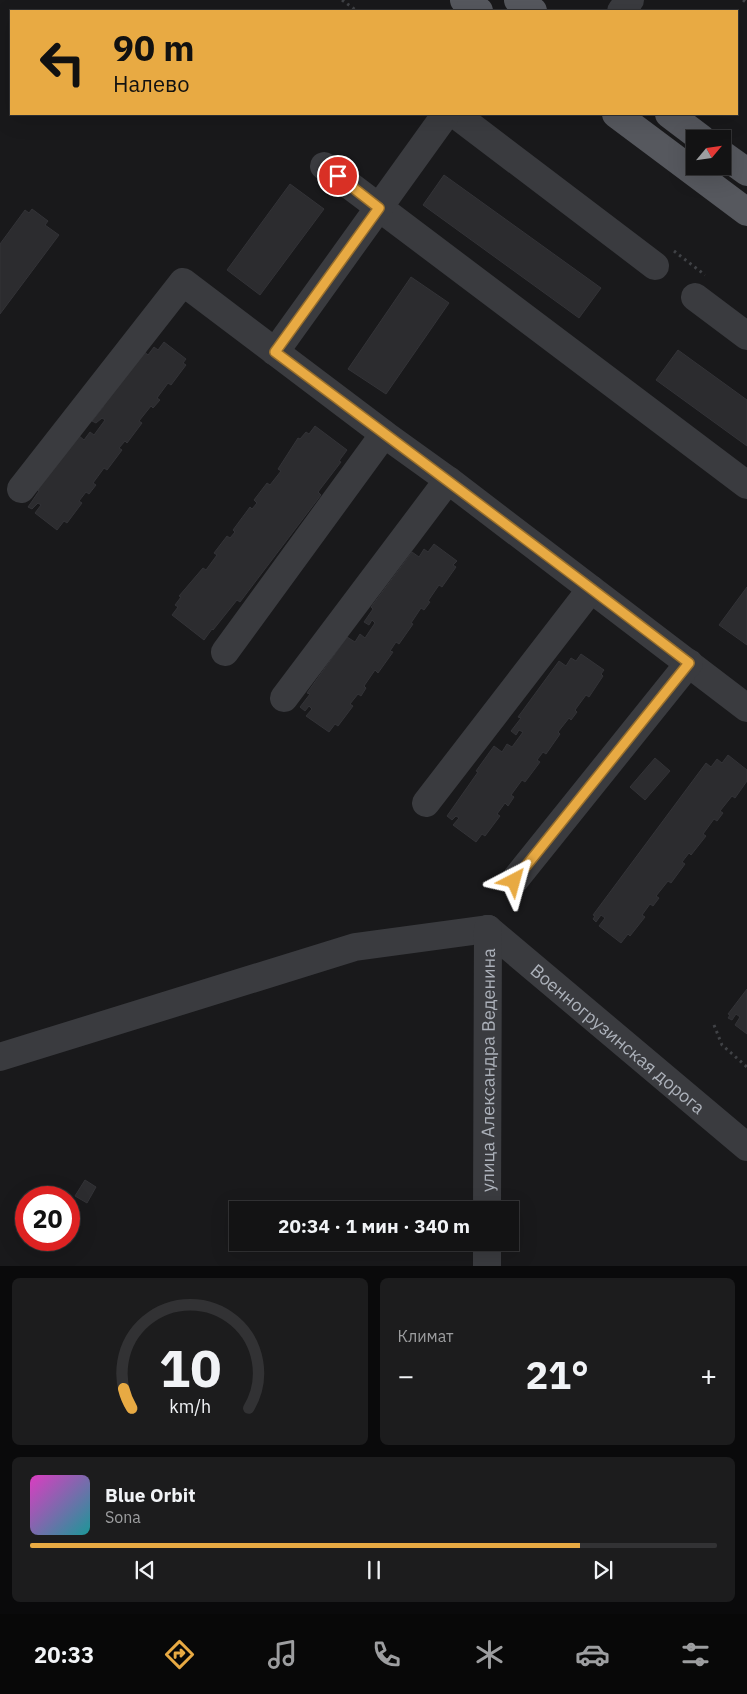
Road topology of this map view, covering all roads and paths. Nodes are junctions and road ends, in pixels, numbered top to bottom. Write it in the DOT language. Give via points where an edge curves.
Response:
graph roads {
  1 [pos="342,0"];
  2 [pos="464,0"];
  3 [pos="518,0"];
  4 [pos="630,0"];
  5 [pos="743,0"];
  6 [pos="747,3"];
  7 [pos="356,10"];
  8 [pos="479,10"];
  9 [pos="532,10"];
  10 [pos="622,10"];
  11 [pos="445,115"];
  12 [pos="456,115"];
  13 [pos="617,115"];
  14 [pos="670,115"];
  15 [pos="690,130"];
  16 [pos="731,160"];
  17 [pos="324,166"];
  18 [pos="747,172"];
  19 [pos="379,208"];
  20 [pos="747,212"];
  21 [pos="655,266"];
  22 [pos="695,297"];
  23 [pos="747,336"];
  24 [pos="275,352"];
  25 [pos="384,434"];
  26 [pos="448,480"];
  27 [pos="747,485"];
  28 [pos="21,489"];
  29 [pos="591,589"];
  30 [pos="225,652"];
  31 [pos="689,663"];
  32 [pos="284,698"];
  33 [pos="747,708"];
  34 [pos="426,803"];
  35 [pos="514,881"];
  36 [pos="488,929"];
  37 [pos="714,1025"];
  38 [pos="0,1057"];
  39 [pos="747,1067"];
  40 [pos="747,1147"];
  41 [pos="487,1201"];
  42 [pos="487,1251"];
  43 [pos="487,1266"];
  1 -- 7 [label="path"];
  2 -- 8 [label="main road"];
  3 -- 9 [label="main road"];
  4 -- 10 [label="street"];
  5 -- 6 [label="path"];
  11 -- 19 [label="street"];
  12 -- 21 [label="street"];
  13 -- 20 [label="main road"];
  14 -- 15 [label="main road"];
  16 -- 18 [label="main road"];
  17 -- 19 [label="street"];
  19 -- 24 [label="street"];
  19 -- 27 [label="street"];
  22 -- 23 [label="street"];
  24 -- 25 [label="street"];
  24 -- 28 [label="street" via="183,282"];
  25 -- 26 [label="street"];
  25 -- 30 [label="street"];
  26 -- 29 [label="street"];
  26 -- 32 [label="street"];
  29 -- 31 [label="street"];
  29 -- 34 [label="street"];
  31 -- 33 [label="street"];
  31 -- 35 [label="street"];
  36 -- 38 [label="street" via="355,947"];
  36 -- 40 [label="street, Военногрузинская дорога"];
  36 -- 41 [label="street, улица Александра Веденина"];
  37 -- 39 [label="path" via="722,1045"];
  42 -- 43 [label="street"];
}
